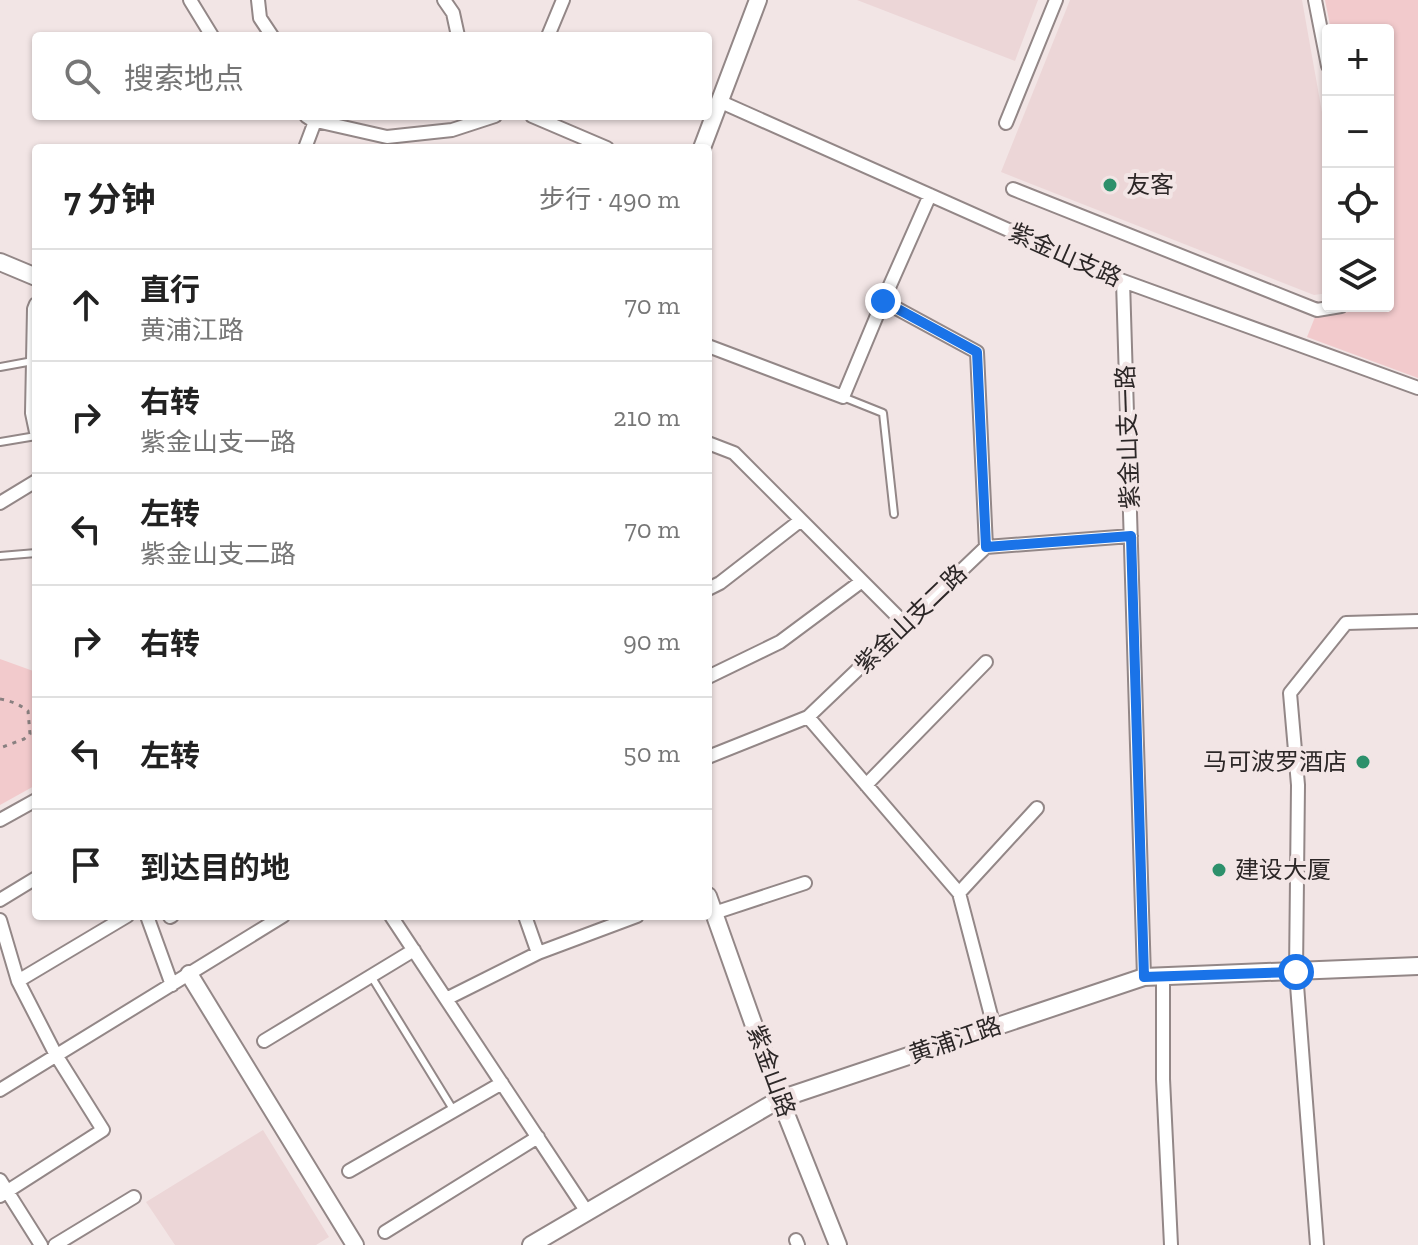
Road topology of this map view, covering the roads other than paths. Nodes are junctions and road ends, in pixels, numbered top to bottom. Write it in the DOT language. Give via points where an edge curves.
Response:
graph roads {
  1 [pos="190,0"];
  2 [pos="258,0"];
  3 [pos="444,0"];
  4 [pos="563,0"];
  5 [pos="758,0"];
  6 [pos="1056,0"];
  7 [pos="1315,0"];
  8 [pos="210,32"];
  9 [pos="269,32"];
  10 [pos="457,32"];
  11 [pos="550,32"];
  12 [pos="1322,36"];
  13 [pos="721,102"];
  14 [pos="312,120"];
  15 [pos="316,120"];
  16 [pos="483,120"];
  17 [pos="541,120"];
  18 [pos="1006,123"];
  19 [pos="306,144"];
  20 [pos="598,144"];
  21 [pos="704,144"];
  22 [pos="1013,189"];
  23 [pos="930,195"];
  24 [pos="0,262"];
  25 [pos="32,275"];
  26 [pos="1123,281"];
  27 [pos="883,301"];
  28 [pos="1322,309"];
  29 [pos="712,348"];
  30 [pos="32,361"];
  31 [pos="0,367"];
  32 [pos="1418,388"];
  33 [pos="843,397"];
  34 [pos="32,435"];
  35 [pos="0,442"];
  36 [pos="712,445"];
  37 [pos="32,483"];
  38 [pos="0,503"];
  39 [pos="894,514"];
  40 [pos="801,520"];
  41 [pos="1131,536"];
  42 [pos="986,547"];
  43 [pos="32,553"];
  44 [pos="0,556"];
  45 [pos="862,581"];
  46 [pos="712,587"];
  47 [pos="1418,621"];
  48 [pos="905,624"];
  49 [pos="986,662"];
  50 [pos="712,675"];
  51 [pos="808,717"];
  52 [pos="712,755"];
  53 [pos="866,785"];
  54 [pos="32,802"];
  55 [pos="1037,808"];
  56 [pos="0,820"];
  57 [pos="32,880"];
  58 [pos="805,883"];
  59 [pos="959,893"];
  60 [pos="0,900"];
  61 [pos="712,907"];
  62 [pos="714,913"];
  63 [pos="0,920"];
  64 [pos="120,920"];
  65 [pos="148,920"];
  66 [pos="277,920"];
  67 [pos="394,920"];
  68 [pos="526,920"];
  69 [pos="626,920"];
  70 [pos="414,950"];
  71 [pos="538,953"];
  72 [pos="1418,966"];
  73 [pos="1296,972"];
  74 [pos="189,974"];
  75 [pos="371,976"];
  76 [pos="1163,976"];
  77 [pos="1144,977"];
  78 [pos="18,981"];
  79 [pos="172,985"];
  80 [pos="446,999"];
  81 [pos="994,1027"];
  82 [pos="264,1041"];
  83 [pos="56,1055"];
  84 [pos="502,1083"];
  85 [pos="0,1090"];
  86 [pos="780,1099"];
  87 [pos="454,1111"];
  88 [pos="538,1137"];
  89 [pos="349,1171"];
  90 [pos="2,1189"];
  91 [pos="134,1197"];
  92 [pos="587,1212"];
  93 [pos="385,1232"];
  94 [pos="41,1245"];
  95 [pos="55,1245"];
  96 [pos="355,1245"];
  97 [pos="531,1245"];
  98 [pos="838,1245"];
  99 [pos="1171,1245"];
  100 [pos="1317,1245"];
  1 -- 8 [label="street"];
  2 -- 9 [label="street" via="260,18"];
  3 -- 10 [label="street"];
  4 -- 11 [label="street"];
  5 -- 13 [label="street"];
  6 -- 18 [label="street"];
  7 -- 12 [label="street"];
  13 -- 21 [label="street"];
  13 -- 23 [label="street, 紫金山支路"];
  14 -- 16 [label="street" via="387,137 452,130"];
  15 -- 19 [label="street"];
  17 -- 20 [label="street"];
  22 -- 28 [label="street"];
  23 -- 26 [label="street, 紫金山支路"];
  23 -- 27 [label="street"];
  24 -- 25 [label="street"];
  26 -- 32 [label="street, 紫金山支路"];
  26 -- 41 [label="street, 紫金山支一路"];
  27 -- 33 [label="street"];
  27 -- 42 [label="street" via="977,352"];
  29 -- 33 [label="street"];
  30 -- 31 [label="lane"];
  33 -- 39 [label="lane" via="883,413"];
  34 -- 35 [label="lane"];
  36 -- 40 [label="street" via="734,453"];
  37 -- 38 [label="street"];
  40 -- 45 [label="street"];
  40 -- 46 [label="street"];
  41 -- 42 [label="street, 紫金山支二路"];
  41 -- 77 [label="street, 紫金山支一路"];
  42 -- 48 [label="street, 紫金山支二路"];
  43 -- 44 [label="lane"];
  45 -- 48 [label="street"];
  45 -- 50 [label="street" via="780,642"];
  47 -- 73 [label="street" via="1346,623 1290,693 1298,785"];
  48 -- 51 [label="street, 紫金山支二路"];
  49 -- 53 [label="street"];
  51 -- 52 [label="street, 紫金山支二路"];
  51 -- 53 [label="street"];
  53 -- 59 [label="street"];
  54 -- 56 [label="street"];
  55 -- 59 [label="street"];
  57 -- 60 [label="street"];
  58 -- 62 [label="street"];
  59 -- 81 [label="street"];
  61 -- 62 [label="street, 紫金山路"];
  62 -- 86 [label="street, 紫金山路"];
  63 -- 78 [label="street"];
  64 -- 78 [label="street"];
  65 -- 79 [label="street"];
  66 -- 74 [label="street"];
  67 -- 70 [label="street"];
  68 -- 71 [label="street"];
  69 -- 71 [label="street"];
  70 -- 75 [label="street"];
  70 -- 80 [label="street"];
  71 -- 80 [label="street"];
  72 -- 73 [label="street, 黄浦江路"];
  73 -- 76 [label="street, 黄浦江路"];
  73 -- 100 [label="street"];
  74 -- 79 [label="street"];
  74 -- 96 [label="street"];
  75 -- 82 [label="street"];
  75 -- 87 [label="lane"];
  76 -- 77 [label="street, 黄浦江路"];
  76 -- 99 [label="street"];
  77 -- 81 [label="street, 黄浦江路"];
  78 -- 83 [label="street"];
  79 -- 83 [label="street"];
  80 -- 84 [label="street"];
  81 -- 86 [label="street, 黄浦江路"];
  83 -- 85 [label="street"];
  83 -- 90 [label="street" via="103,1130"];
  84 -- 87 [label="street"];
  84 -- 88 [label="street"];
  86 -- 92 [label="street, 黄浦江路"];
  86 -- 98 [label="street, 紫金山路"];
  87 -- 89 [label="street"];
  88 -- 92 [label="street"];
  88 -- 93 [label="street"];
  90 -- 94 [label="street"];
  91 -- 95 [label="street"];
  92 -- 97 [label="street, 黄浦江路"];
}
